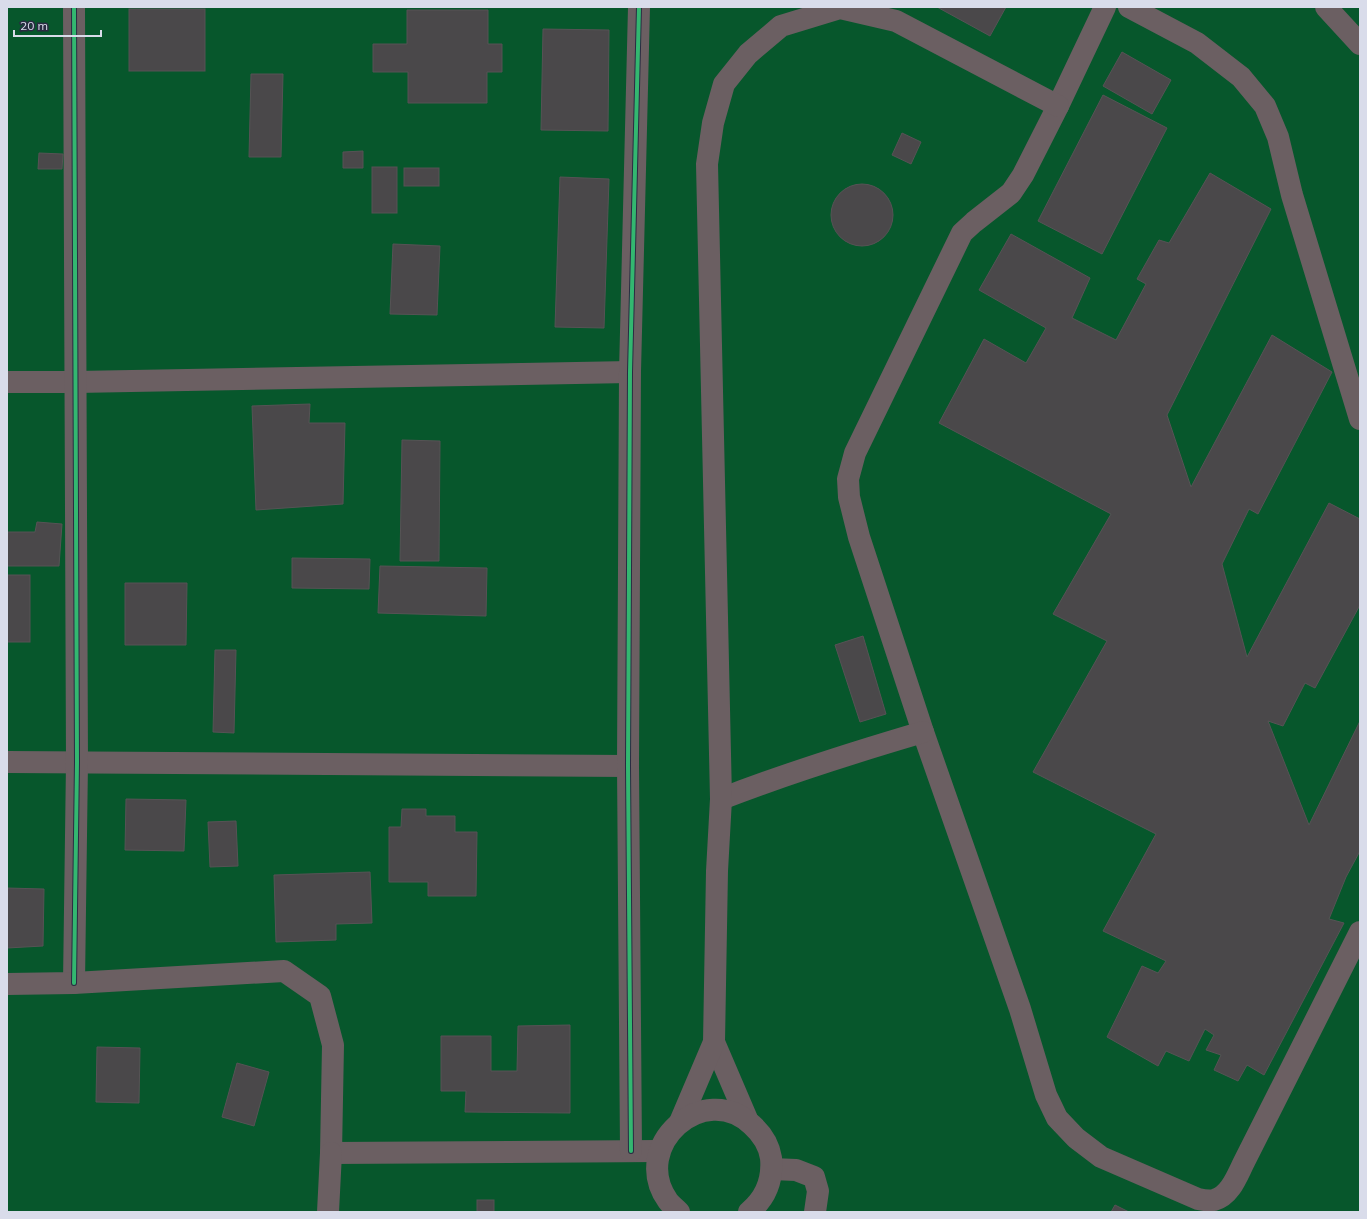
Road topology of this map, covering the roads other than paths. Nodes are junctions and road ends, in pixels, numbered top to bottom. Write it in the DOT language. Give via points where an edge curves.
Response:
graph roads {
  1 [pos="74,7"];
  2 [pos="639,7"];
  3 [pos="1105,7"];
  4 [pos="1129,7"];
  5 [pos="1326,7"];
  6 [pos="1360,44"];
  7 [pos="1058,106"];
  8 [pos="630,372"];
  9 [pos="7,382"];
  10 [pos="76,382"];
  11 [pos="1360,419"];
  12 [pos="923,732"];
  13 [pos="7,762"];
  14 [pos="77,762"];
  15 [pos="628,766"];
  16 [pos="722,799"];
  17 [pos="1360,932"];
  18 [pos="74,983"];
  19 [pos="7,984"];
  20 [pos="714,1042"];
  21 [pos="747,1119"];
  22 [pos="680,1122"];
  23 [pos="631,1151"];
  24 [pos="660,1151"];
  25 [pos="331,1153"];
  26 [pos="772,1169"];
  27 [pos="328,1212"];
  28 [pos="679,1212"];
  29 [pos="749,1212"];
  30 [pos="815,1212"];
  1 -- 10 [label="street"];
  2 -- 8 [label="street"];
  3 -- 7 [label="street"];
  4 -- 11 [label="street" via="1197,43 1241,77 1265,106 1278,137 1292,195"];
  5 -- 6 [label="street"];
  7 -- 12 [label="street" via="1023,175 1011,193 962,233 855,453 848,479 849,497 859,536"];
  7 -- 16 [label="street" via="896,21 840,8 781,26 748,54 724,84 713,123 707,164"];
  8 -- 10 [label="street"];
  8 -- 15 [label="street"];
  9 -- 10 [label="street"];
  10 -- 14 [label="street"];
  12 -- 16 [label="street" via="848,754"];
  12 -- 17 [label="street" via="1020,1009 1046,1095 1057,1118 1076,1138 1101,1157 1198,1199 1212,1200 1222,1197 1244,1162"];
  13 -- 14 [label="street"];
  14 -- 15 [label="street"];
  14 -- 18 [label="street"];
  15 -- 23 [label="street"];
  16 -- 20 [label="street" via="717,871"];
  18 -- 19 [label="street"];
  18 -- 25 [label="street" via="284,971 320,996 333,1045"];
  20 -- 21 [label="street"];
  20 -- 22 [label="street"];
  21 -- 22 [label="street" via="730,1112 713,1110 695,1113"];
  21 -- 26 [label="street" via="760,1132 770,1150"];
  22 -- 24 [label="street" via="667,1135"];
  23 -- 24 [label="street"];
  23 -- 25 [label="street"];
  24 -- 28 [label="street" via="657,1169 660,1186 668,1201"];
  25 -- 27 [label="street"];
  26 -- 29 [label="street" via="768,1188 758,1204"];
  26 -- 30 [label="street" via="796,1170 814,1177 818,1191"];
}
